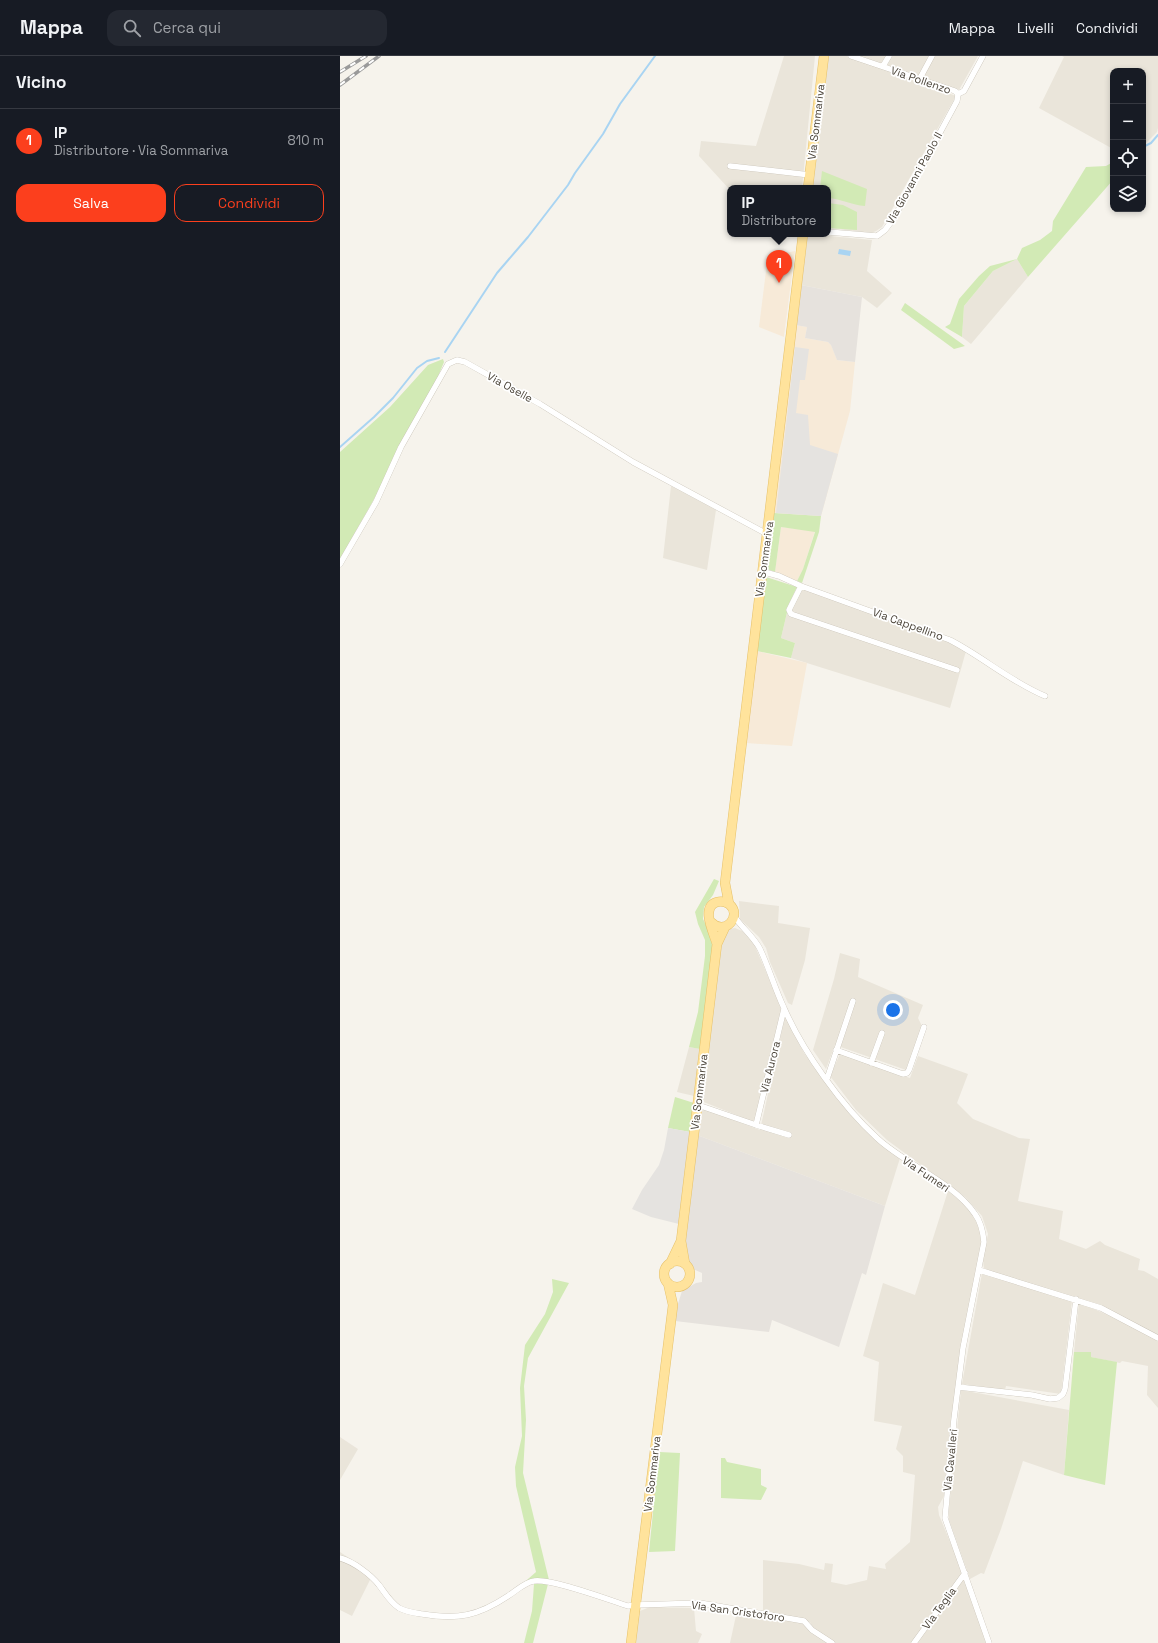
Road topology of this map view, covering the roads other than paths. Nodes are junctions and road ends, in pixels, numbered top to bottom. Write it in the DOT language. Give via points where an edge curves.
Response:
graph roads {
  1 [pos="824,56"];
  2 [pos="851,56"];
  3 [pos="889,56"];
  4 [pos="932,56"];
  5 [pos="983,56"];
  6 [pos="883,66"];
  7 [pos="919,80"];
  8 [pos="958,94"];
  9 [pos="730,166"];
  10 [pos="810,176"];
  11 [pos="808,185"];
  12 [pos="831,232"];
  13 [pos="803,237"];
  14 [pos="767,534"];
  15 [pos="340,564"];
  16 [pos="762,571"];
  17 [pos="801,586"];
  18 [pos="957,670"];
  19 [pos="1045,696"];
  20 [pos="725,884"];
  21 [pos="715,903"];
  22 [pos="729,904"];
  23 [pos="734,916"];
  24 [pos="711,922"];
  25 [pos="726,926"];
  26 [pos="741,926"];
  27 [pos="717,944"];
  28 [pos="853,1001"];
  29 [pos="784,1009"];
  30 [pos="924,1027"];
  31 [pos="882,1033"];
  32 [pos="836,1050"];
  33 [pos="872,1062"];
  34 [pos="827,1079"];
  35 [pos="698,1105"];
  36 [pos="756,1125"];
  37 [pos="789,1135"];
  38 [pos="681,1241"];
  39 [pos="670,1264"];
  40 [pos="686,1264"];
  41 [pos="978,1270"];
  42 [pos="668,1283"];
  43 [pos="683,1286"];
  44 [pos="1076,1299"];
  45 [pos="673,1305"];
  46 [pos="1158,1338"];
  47 [pos="958,1387"];
  48 [pos="340,1558"];
  49 [pos="965,1573"];
  50 [pos="636,1605"];
  51 [pos="632,1643"];
  52 [pos="832,1643"];
  53 [pos="914,1643"];
  54 [pos="989,1643"];
  1 -- 10 [label="main road, Via Sommariva"];
  2 -- 6 [label="street, Via Pollenzo"];
  3 -- 6 [label="street, Via Pollenzo"];
  4 -- 7 [label="street"];
  5 -- 8 [label="street, Via Giovanni Paolo II" via="964,91"];
  6 -- 7 [label="street, Via Pollenzo"];
  7 -- 8 [label="street, Via Pollenzo"];
  8 -- 12 [label="street, Via Giovanni Paolo II" via="957,101 905,198 885,230 877,236"];
  9 -- 10 [label="street"];
  10 -- 11 [label="main road, Via Sommariva"];
  13 -- 14 [label="main road, Via Sommariva"];
  14 -- 15 [label="street, Via Oselle" via="634,462 540,404 457,360 448,364 401,447 376,502"];
  14 -- 16 [label="main road, Via Sommariva"];
  16 -- 17 [label="street, Via Cappellino"];
  16 -- 20 [label="main road, Via Sommariva"];
  17 -- 18 [label="street" via="790,606 791,614"];
  17 -- 19 [label="street, Via Cappellino" via="950,640 1029,689"];
  20 -- 21 [label="main road, Via Sommariva"];
  20 -- 22 [label="main road, Via Sommariva"];
  21 -- 22 [label="main road" via="721,901"];
  21 -- 24 [label="main road" via="708,914"];
  22 -- 23 [label="main road"];
  23 -- 25 [label="main road"];
  23 -- 26 [label="street, Via Fumeri"];
  24 -- 25 [label="main road" via="718,927"];
  24 -- 27 [label="main road, Via Sommariva"];
  25 -- 26 [label="street"];
  25 -- 27 [label="main road, Via Sommariva"];
  26 -- 29 [label="street, Via Fumeri" via="760,948"];
  27 -- 35 [label="main road, Via Sommariva"];
  28 -- 32 [label="street"];
  29 -- 34 [label="street, Via Fumeri" via="802,1044"];
  29 -- 36 [label="street, Via Aurora"];
  30 -- 33 [label="street" via="907,1073 903,1074"];
  31 -- 33 [label="street"];
  32 -- 33 [label="street"];
  32 -- 34 [label="street"];
  34 -- 41 [label="street, Via Fumeri" via="877,1139 964,1200 982,1228 984,1242"];
  35 -- 36 [label="street"];
  35 -- 38 [label="main road, Via Sommariva"];
  36 -- 37 [label="street"];
  38 -- 39 [label="main road, Via Sommariva"];
  38 -- 40 [label="main road, Via Sommariva"];
  39 -- 40 [label="main road" via="678,1261"];
  39 -- 42 [label="main road" via="664,1275"];
  40 -- 43 [label="main road" via="690,1276"];
  41 -- 44 [label="street"];
  41 -- 47 [label="street, Via Cavalleri"];
  42 -- 43 [label="main road" via="675,1287"];
  42 -- 45 [label="main road, Via Sommariva"];
  43 -- 45 [label="main road, Via Sommariva"];
  44 -- 46 [label="street" via="1101,1308"];
  44 -- 47 [label="street" via="1064,1389 1058,1398"];
  45 -- 50 [label="main road, Via Sommariva"];
  47 -- 49 [label="street, Via Cavalleri" via="945,1518"];
  48 -- 50 [label="street, Via San Cristoforo" via="370,1575 388,1599 405,1611 455,1617 467,1615 498,1602 535,1581 553,1583 628,1606"];
  49 -- 53 [label="street, Via Teglia"];
  49 -- 54 [label="street, Via Cavalleri"];
  50 -- 51 [label="main road, Via Sommariva"];
  50 -- 52 [label="street, Via San Cristoforo" via="700,1604 804,1621 812,1630"];
}
